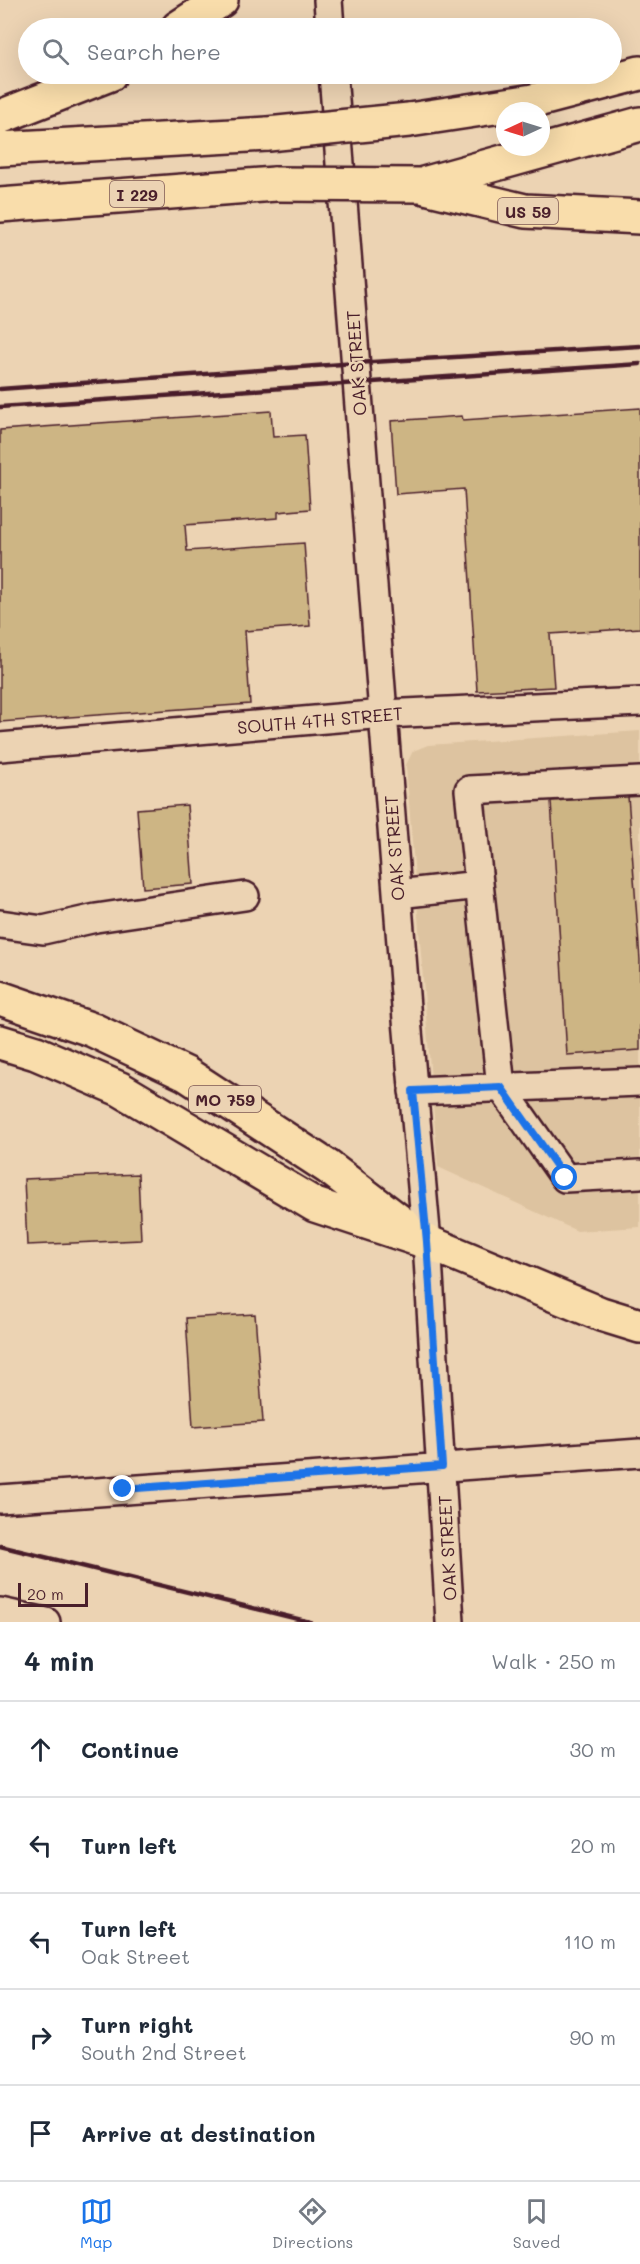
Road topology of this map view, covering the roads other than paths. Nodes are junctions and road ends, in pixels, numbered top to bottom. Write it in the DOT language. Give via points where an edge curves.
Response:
graph roads {
  1 [pos="221,0"];
  2 [pos="328,0"];
  3 [pos="193,18"];
  4 [pos="329,18"];
  5 [pos="640,73"];
  6 [pos="622,78"];
  7 [pos="84,84"];
  8 [pos="334,84"];
  9 [pos="596,84"];
  10 [pos="0,117"];
  11 [pos="640,124"];
  12 [pos="0,149"];
  13 [pos="420,185"];
  14 [pos="0,205"];
  15 [pos="640,217"];
  16 [pos="640,702"];
  17 [pos="384,714"];
  18 [pos="0,747"];
  19 [pos="640,781"];
  20 [pos="479,885"];
  21 [pos="398,894"];
  22 [pos="245,896"];
  23 [pos="0,924"];
  24 [pos="0,998"];
  25 [pos="0,1042"];
  26 [pos="640,1082"];
  27 [pos="501,1087"];
  28 [pos="413,1091"];
  29 [pos="640,1174"];
  30 [pos="427,1242"];
  31 [pos="640,1326"];
  32 [pos="640,1453"];
  33 [pos="442,1466"];
  34 [pos="0,1499"];
  35 [pos="0,1612"];
  36 [pos="46,1622"];
  37 [pos="450,1622"];
  1 -- 3 [label="main road"];
  2 -- 4 [label="street"];
  5 -- 6 [label="main road, bridge"];
  7 -- 10 [label="main road"];
  8 -- 17 [label="street, OAK STREET"];
  9 -- 12 [label="main road, bridge" via="533,100 409,120 268,134"];
  11 -- 13 [label="main road, I 229"];
  13 -- 14 [label="main road, I 229, bridge" via="275,184"];
  13 -- 15 [label="main road, US 59" via="525,210"];
  16 -- 17 [label="street, SOUTH 4TH STREET"];
  17 -- 18 [label="street, SOUTH 4TH STREET"];
  17 -- 21 [label="street, OAK STREET"];
  19 -- 20 [label="street" via="469,790"];
  20 -- 21 [label="street"];
  20 -- 27 [label="street"];
  21 -- 28 [label="street, OAK STREET"];
  22 -- 23 [label="street" via="96,918 43,930"];
  24 -- 30 [label="main road, MO 759" via="93,1030 186,1074 328,1167"];
  25 -- 30 [label="main road, MO 759" via="120,1089 315,1204"];
  26 -- 27 [label="street"];
  27 -- 28 [label="street"];
  27 -- 29 [label="street" via="565,1178"];
  28 -- 30 [label="street, OAK STREET"];
  30 -- 31 [label="main road, MO 759" via="601,1314"];
  30 -- 33 [label="street, OAK STREET"];
  32 -- 33 [label="street"];
  33 -- 34 [label="street"];
  33 -- 37 [label="street, OAK STREET"];
  35 -- 36 [label="street"];
}
